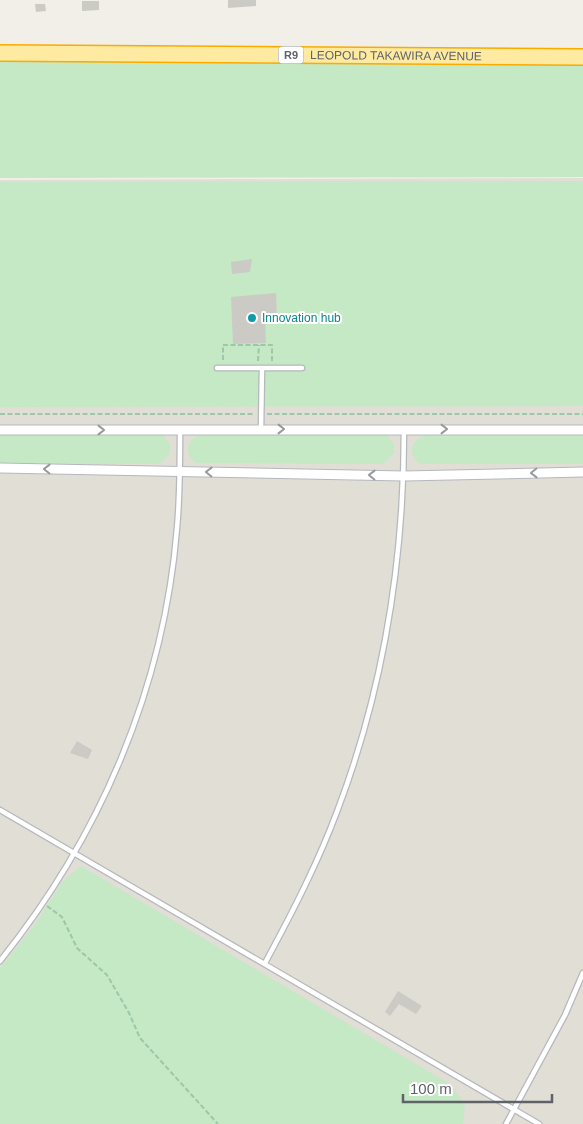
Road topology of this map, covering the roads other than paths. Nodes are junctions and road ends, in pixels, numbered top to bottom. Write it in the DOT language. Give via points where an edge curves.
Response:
graph roads {
  1 [pos="0,53"];
  2 [pos="583,57"];
  3 [pos="217,368"];
  4 [pos="262,368"];
  5 [pos="302,368"];
  6 [pos="404,429"];
  7 [pos="0,430"];
  8 [pos="180,430"];
  9 [pos="261,430"];
  10 [pos="583,430"];
  11 [pos="0,468"];
  12 [pos="180,472"];
  13 [pos="583,472"];
  14 [pos="404,476"];
  15 [pos="0,810"];
  16 [pos="75,854"];
  17 [pos="0,960"];
  18 [pos="265,963"];
  19 [pos="583,973"];
  20 [pos="515,1110"];
  21 [pos="506,1124"];
  22 [pos="538,1124"];
  1 -- 2 [label="highway, LEOPOLD TAKAWIRA AVENUE / R9"];
  3 -- 4 [label="lane"];
  4 -- 5 [label="lane"];
  4 -- 9 [label="lane"];
  9 -- 6 [label="street, one-way"];
  6 -- 10 [label="street, one-way"];
  6 -- 14 [label="lane"];
  7 -- 8 [label="street, one-way"];
  8 -- 9 [label="street"];
  8 -- 12 [label="lane"];
  12 -- 11 [label="street, one-way"];
  14 -- 12 [label="street, one-way"];
  12 -- 16 [label="lane" via="170,586 157,651 125,751"];
  13 -- 14 [label="street, one-way"];
  14 -- 18 [label="lane" via="398,561 385,645 365,728 338,809 305,888"];
  15 -- 16 [label="lane"];
  16 -- 17 [label="lane" via="30,924"];
  16 -- 18 [label="lane"];
  18 -- 20 [label="lane"];
  19 -- 20 [label="lane" via="565,1015"];
  20 -- 21 [label="lane"];
  20 -- 22 [label="lane"];
}
